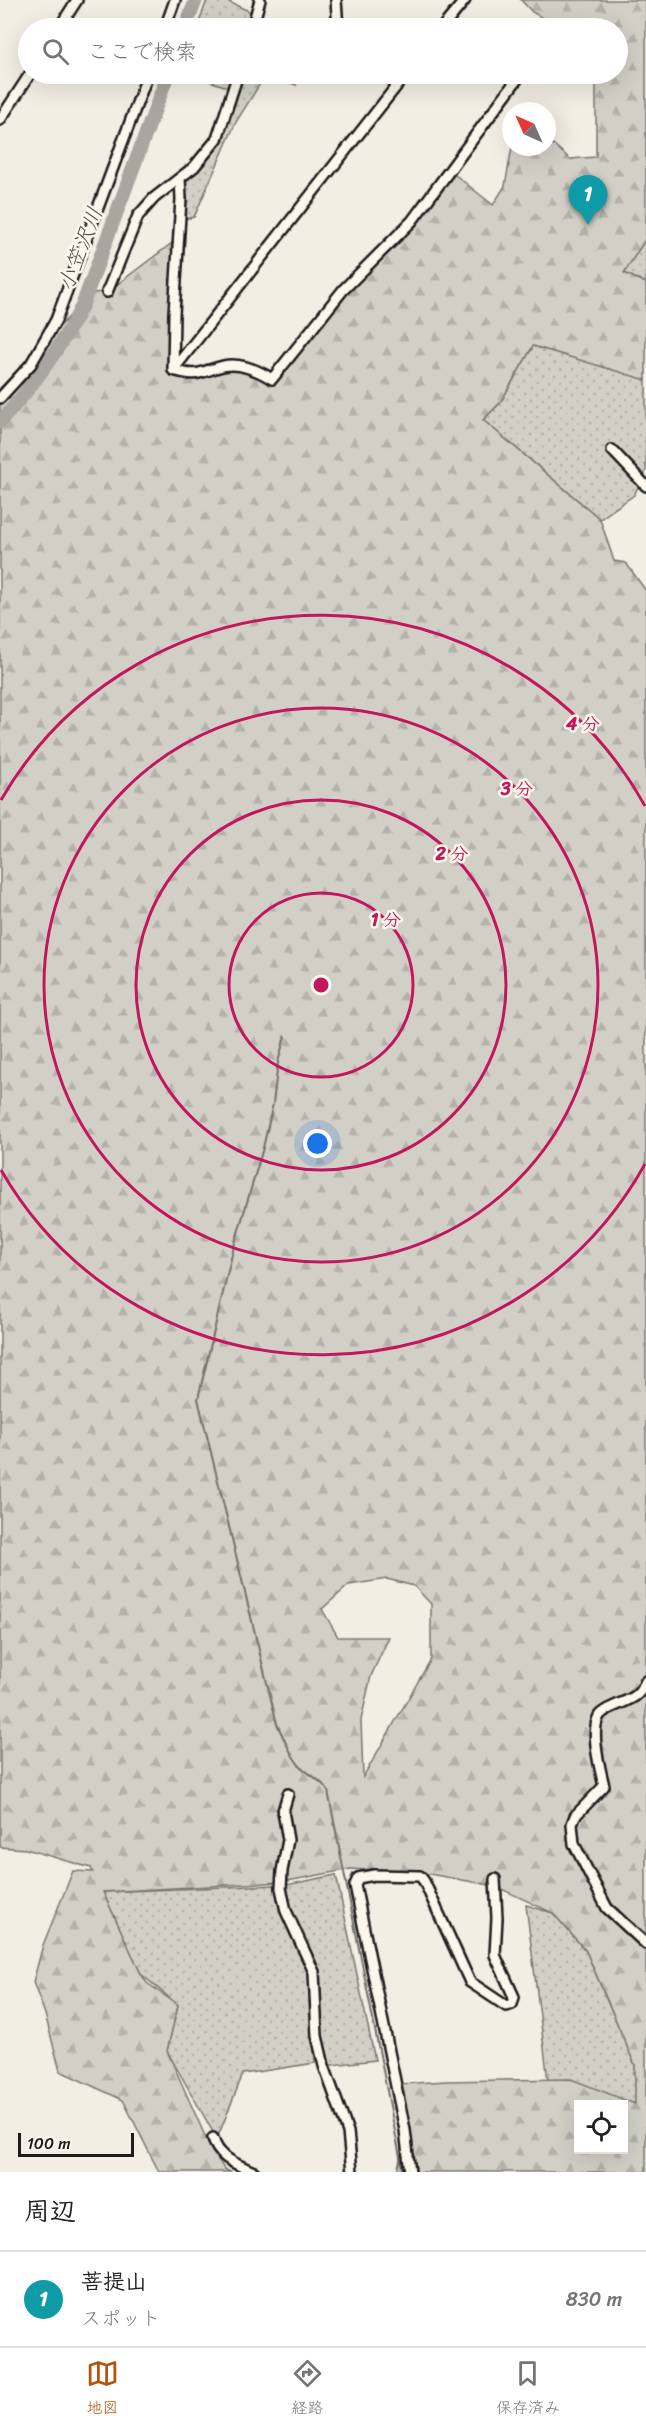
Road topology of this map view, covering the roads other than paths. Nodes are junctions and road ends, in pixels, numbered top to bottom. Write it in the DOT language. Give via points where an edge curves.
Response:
graph roads {
  1 [pos="77,0"];
  2 [pos="175,0"];
  3 [pos="260,0"];
  4 [pos="336,0"];
  5 [pos="465,0"];
  6 [pos="65,18"];
  7 [pos="169,18"];
  8 [pos="255,18"];
  9 [pos="337,18"];
  10 [pos="450,18"];
  11 [pos="23,84"];
  12 [pos="144,84"];
  13 [pos="235,84"];
  14 [pos="398,84"];
  15 [pos="511,84"];
  16 [pos="0,120"];
  17 [pos="180,178"];
  18 [pos="107,292"];
  19 [pos="173,370"];
  20 [pos="0,398"];
  21 [pos="612,450"];
  22 [pos="646,486"];
  23 [pos="646,1680"];
  24 [pos="288,1794"];
  25 [pos="495,1879"];
  26 [pos="646,1944"];
  27 [pos="213,2138"];
  28 [pos="254,2172"];
  29 [pos="352,2172"];
  30 [pos="411,2172"];
  1 -- 6 [label="street"];
  2 -- 7 [label="street"];
  3 -- 8 [label="street"];
  4 -- 9 [label="street"];
  5 -- 10 [label="street"];
  11 -- 16 [label="street"];
  12 -- 20 [label="street" via="56,320 31,364"];
  13 -- 17 [label="street" via="217,139"];
  14 -- 19 [label="street"];
  15 -- 19 [label="street" via="412,220 343,290 272,379 236,365 198,375"];
  17 -- 18 [label="street" via="138,216"];
  17 -- 19 [label="street"];
  21 -- 22 [label="street"];
  23 -- 26 [label="street" via="635,1698 599,1717 597,1755 603,1786 579,1810 572,1824 574,1844 607,1908"];
  24 -- 29 [label="street" via="283,1811 288,1840 281,1888 286,1911 314,1972 317,2036 348,2132"];
  25 -- 30 [label="street" via="495,1955 514,1997 512,2004 506,2006 470,1982 420,1876 374,1875 358,1878 355,1885"];
  27 -- 28 [label="street" via="220,2154"];
}
